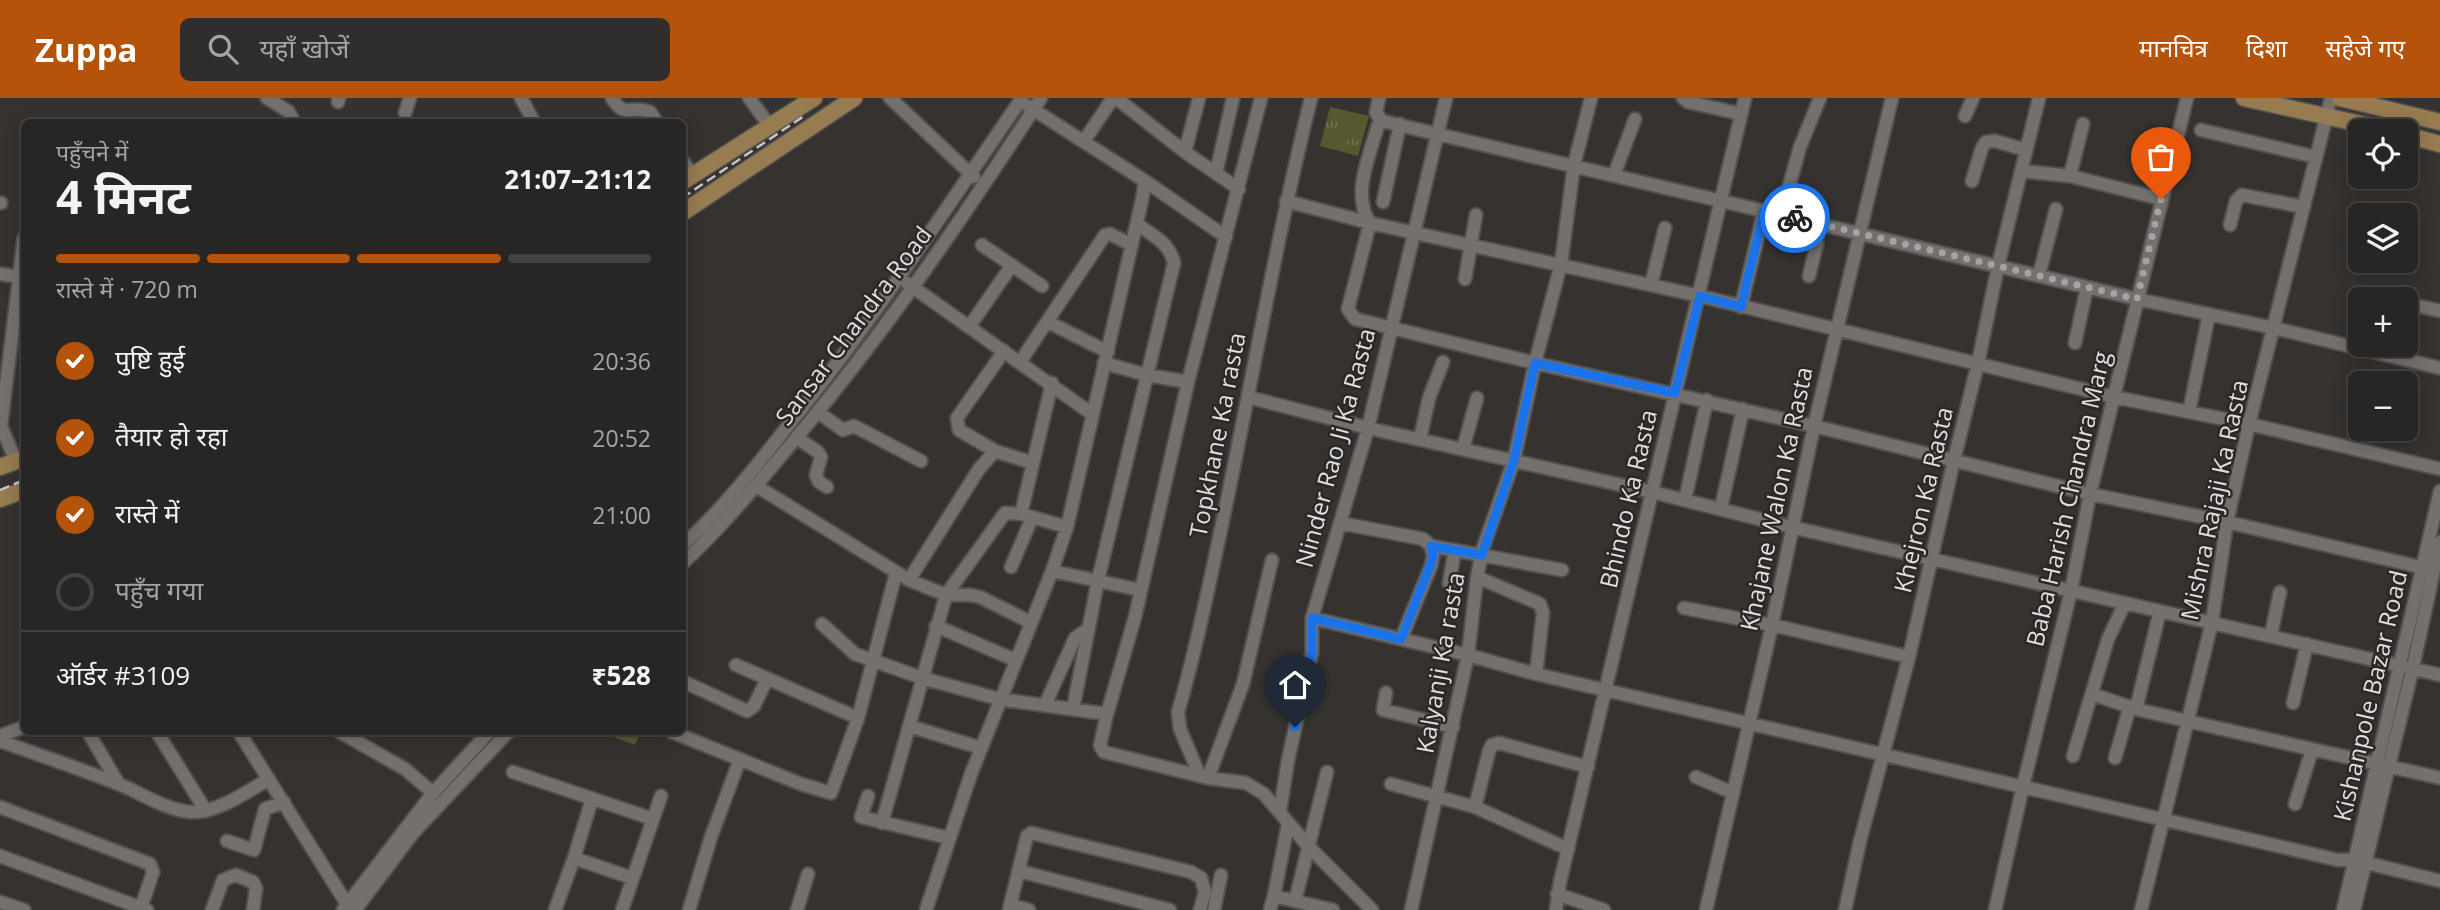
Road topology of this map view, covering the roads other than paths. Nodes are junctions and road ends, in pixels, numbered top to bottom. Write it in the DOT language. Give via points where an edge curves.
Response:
graph roads {
  1 [pos="267,98"];
  2 [pos="410,98"];
  3 [pos="611,98"];
  4 [pos="749,98"];
  5 [pos="814,98"];
  6 [pos="854,98"];
  7 [pos="890,98"];
  8 [pos="1114,98"];
  9 [pos="1199,98"];
  10 [pos="1233,98"];
  11 [pos="1261,98"];
  12 [pos="1311,98"];
  13 [pos="1379,98"];
  14 [pos="1446,98"];
  15 [pos="1591,98"];
  16 [pos="1683,98"];
  17 [pos="1745,98"];
  18 [pos="1820,98"];
  19 [pos="1892,98"];
  20 [pos="1973,98"];
  21 [pos="2039,98"];
  22 [pos="2187,98"];
  23 [pos="2244,98"];
  24 [pos="2331,98"];
  25 [pos="2340,98"];
  26 [pos="1021,100"];
  27 [pos="524,103"];
  28 [pos="1037,104"];
  29 [pos="405,113"];
  30 [pos="1741,114"];
  31 [pos="1965,116"];
  32 [pos="2327,116"];
  33 [pos="292,119"];
  34 [pos="532,119"];
  35 [pos="542,119"];
  36 [pos="655,119"];
  37 [pos="1635,119"];
  38 [pos="1382,121"];
  39 [pos="2348,121"];
  40 [pos="2440,122"];
  41 [pos="1400,124"];
  42 [pos="2083,124"];
  43 [pos="769,125"];
  44 [pos="2201,130"];
  45 [pos="1437,134"];
  46 [pos="2418,138"];
  47 [pos="1084,141"];
  48 [pos="2440,144"];
  49 [pos="2026,150"];
  50 [pos="1185,152"];
  51 [pos="2316,157"];
  52 [pos="1574,165"];
  53 [pos="2021,171"];
  54 [pos="970,173"];
  55 [pos="1216,173"];
  56 [pos="1614,175"];
  57 [pos="2070,176"];
  58 [pos="688,179"];
  59 [pos="1145,181"];
  60 [pos="1972,181"];
  61 [pos="982,184"];
  62 [pos="1239,189"];
  63 [pos="2161,199"];
  64 [pos="1721,200"];
  65 [pos="1286,201"];
  66 [pos="1382,202"];
  67 [pos="2304,207"];
  68 [pos="2056,209"];
  69 [pos="686,210"];
  70 [pos="1764,211"];
  71 [pos="1476,215"];
  72 [pos="1781,215"];
  73 [pos="1370,223"];
  74 [pos="1817,223"];
  75 [pos="1137,224"];
  76 [pos="2230,225"];
  77 [pos="1665,228"];
  78 [pos="1413,232"];
  79 [pos="1858,233"];
  80 [pos="1226,237"];
  81 [pos="982,245"];
  82 [pos="1471,245"];
  83 [pos="1132,246"];
  84 [pos="1561,264"];
  85 [pos="1012,265"];
  86 [pos="1998,266"];
  87 [pos="21,267"];
  88 [pos="0,274"];
  89 [pos="2039,275"];
  90 [pos="1809,276"];
  91 [pos="20,277"];
  92 [pos="900,278"];
  93 [pos="1465,279"];
  94 [pos="1651,285"];
  95 [pos="1042,286"];
  96 [pos="913,287"];
  97 [pos="2087,287"];
  98 [pos="1700,296"];
  99 [pos="2137,299"];
  100 [pos="2418,306"];
  101 [pos="1741,307"];
  102 [pos="2440,311"];
  103 [pos="2209,314"];
  104 [pos="1048,322"];
  105 [pos="969,327"];
  106 [pos="1391,327"];
  107 [pos="2274,328"];
  108 [pos="1836,331"];
  109 [pos="2075,344"];
  110 [pos="1004,351"];
  111 [pos="1106,358"];
  112 [pos="1020,362"];
  113 [pos="1443,362"];
  114 [pos="1535,363"];
  115 [pos="1978,363"];
  116 [pos="2440,368"];
  117 [pos="1147,375"];
  118 [pos="1188,382"];
  119 [pos="1052,383"];
  120 [pos="3,393"];
  121 [pos="1675,393"];
  122 [pos="1248,397"];
  123 [pos="2114,397"];
  124 [pos="1477,398"];
  125 [pos="1707,400"];
  126 [pos="1743,409"];
  127 [pos="2189,412"];
  128 [pos="819,413"];
  129 [pos="1092,414"];
  130 [pos="2249,424"];
  131 [pos="1814,426"];
  132 [pos="1368,428"];
  133 [pos="797,438"];
  134 [pos="1420,439"];
  135 [pos="1463,449"];
  136 [pos="995,451"];
  137 [pos="20,459"];
  138 [pos="1514,460"];
  139 [pos="1954,460"];
  140 [pos="921,461"];
  141 [pos="1032,463"];
  142 [pos="0,467"];
  143 [pos="2440,469"];
  144 [pos="758,486"];
  145 [pos="827,487"];
  146 [pos="21,491"];
  147 [pos="2440,491"];
  148 [pos="1652,492"];
  149 [pos="2090,494"];
  150 [pos="0,499"];
  151 [pos="1685,500"];
  152 [pos="1721,508"];
  153 [pos="1026,516"];
  154 [pos="2227,522"];
  155 [pos="1340,523"];
  156 [pos="1067,527"];
  157 [pos="1791,527"];
  158 [pos="693,537"];
  159 [pos="2440,542"];
  160 [pos="1431,546"];
  161 [pos="1455,550"];
  162 [pos="686,554"];
  163 [pos="1482,555"];
  164 [pos="1931,557"];
  165 [pos="1272,560"];
  166 [pos="1011,567"];
  167 [pos="2427,569"];
  168 [pos="1562,570"];
  169 [pos="1052,571"];
  170 [pos="896,573"];
  171 [pos="1477,577"];
  172 [pos="909,580"];
  173 [pos="1098,580"];
  174 [pos="1449,583"];
  175 [pos="1140,590"];
  176 [pos="2071,591"];
  177 [pos="2280,592"];
  178 [pos="946,595"];
  179 [pos="2125,603"];
  180 [pos="1684,608"];
  181 [pos="2160,611"];
  182 [pos="1312,618"];
  183 [pos="1030,622"];
  184 [pos="2212,622"];
  185 [pos="822,624"];
  186 [pos="1772,625"];
  187 [pos="936,626"];
  188 [pos="1088,629"];
  189 [pos="2271,635"];
  190 [pos="1401,639"];
  191 [pos="2308,644"];
  192 [pos="1468,654"];
  193 [pos="1909,657"];
  194 [pos="873,660"];
  195 [pos="1015,660"];
  196 [pos="736,664"];
  197 [pos="2399,665"];
  198 [pos="2413,667"];
  199 [pos="1536,674"];
  200 [pos="2440,675"];
  201 [pos="922,678"];
  202 [pos="767,679"];
  203 [pos="686,683"];
  204 [pos="1606,688"];
  205 [pos="1386,693"];
  206 [pos="2092,694"];
  207 [pos="999,699"];
  208 [pos="2293,703"];
  209 [pos="1045,705"];
  210 [pos="2133,708"];
  211 [pos="1073,709"];
  212 [pos="1107,714"];
  213 [pos="858,718"];
  214 [pos="2187,721"];
  215 [pos="1749,723"];
  216 [pos="909,726"];
  217 [pos="1453,727"];
  218 [pos="21,728"];
  219 [pos="90,735"];
  220 [pos="159,735"];
  221 [pos="241,735"];
  222 [pos="486,735"];
  223 [pos="505,735"];
  224 [pos="680,735"];
  225 [pos="359,736"];
  226 [pos="0,739"];
  227 [pos="981,748"];
  228 [pos="2312,750"];
  229 [pos="1883,754"];
  230 [pos="2073,756"];
  231 [pos="2115,758"];
  232 [pos="740,759"];
  233 [pos="2382,766"];
  234 [pos="1588,767"];
  235 [pos="513,772"];
  236 [pos="1327,772"];
  237 [pos="1204,777"];
  238 [pos="1696,777"];
  239 [pos="2440,778"];
  240 [pos="269,779"];
  241 [pos="118,783"];
  242 [pos="1391,784"];
  243 [pos="2023,786"];
  244 [pos="433,793"];
  245 [pos="1733,793"];
  246 [pos="660,796"];
  247 [pos="868,796"];
  248 [pos="1438,796"];
  249 [pos="592,799"];
  250 [pos="284,802"];
  251 [pos="2295,804"];
  252 [pos="0,807"];
  253 [pos="1475,807"];
  254 [pos="206,811"];
  255 [pos="1280,811"];
  256 [pos="653,819"];
  257 [pos="2162,819"];
  258 [pos="882,823"];
  259 [pos="1288,824"];
  260 [pos="950,838"];
  261 [pos="227,841"];
  262 [pos="1309,847"];
  263 [pos="1568,849"];
  264 [pos="0,856"];
  265 [pos="574,858"];
  266 [pos="2360,861"];
  267 [pos="1019,871"];
  268 [pos="808,874"];
  269 [pos="1221,875"];
  270 [pos="632,878"];
  271 [pos="2440,881"];
  272 [pos="1557,894"];
  273 [pos="1274,896"];
  274 [pos="0,902"];
  275 [pos="1300,905"];
  276 [pos="1010,908"];
  277 [pos="144,909"];
  278 [pos="349,909"];
  279 [pos="24,910"];
  280 [pos="212,910"];
  281 [pos="253,910"];
  282 [pos="555,910"];
  283 [pos="622,910"];
  284 [pos="689,910"];
  285 [pos="797,910"];
  286 [pos="926,910"];
  287 [pos="1029,910"];
  288 [pos="1170,910"];
  289 [pos="1200,910"];
  290 [pos="1214,910"];
  291 [pos="1270,910"];
  292 [pos="1331,910"];
  293 [pos="1372,910"];
  294 [pos="1411,910"];
  295 [pos="1556,910"];
  296 [pos="1604,910"];
  297 [pos="1706,910"];
  298 [pos="1845,910"];
  299 [pos="1995,910"];
  300 [pos="2141,910"];
  301 [pos="2343,910"];
  302 [pos="2354,910"];
  1 -- 33 [label="street"];
  2 -- 29 [label="street"];
  3 -- 36 [label="street" via="622,111 638,108"];
  4 -- 43 [label="street"];
  5 -- 43 [label="main road"];
  6 -- 69 [label="main road"];
  7 -- 54 [label="street"];
  8 -- 47 [label="street"];
  8 -- 50 [label="street"];
  9 -- 50 [label="street"];
  10 -- 55 [label="street"];
  11 -- 62 [label="street"];
  12 -- 65 [label="street, Topkhane Ka rasta"];
  13 -- 38 [label="street" via="1376,113"];
  14 -- 45 [label="street, Ninder Rao Ji Ka Rasta"];
  15 -- 52 [label="street, Kalyanji Ka rasta"];
  16 -- 30 [label="street"];
  17 -- 30 [label="street, Bhindo Ka Rasta"];
  18 -- 72 [label="street"];
  19 -- 79 [label="street, Khajane Walon Ka Rasta"];
  20 -- 31 [label="street"];
  21 -- 49 [label="street, Khejron Ka Rasta"];
  22 -- 63 [label="street, Baba Harish Chandra Marg"];
  23 -- 32 [label="main road"];
  24 -- 32 [label="street, Mishra Rajaji Ka Rasta"];
  25 -- 40 [label="main road"];
  26 -- 28 [label="street"];
  26 -- 54 [label="street, Sansar Chandra Road"];
  27 -- 34 [label="street"];
  27 -- 35 [label="street"];
  28 -- 47 [label="street"];
  28 -- 61 [label="street, Sansar Chandra Road"];
  30 -- 64 [label="street, Bhindo Ka Rasta"];
  32 -- 39 [label="main road"];
  32 -- 51 [label="street, Mishra Rajaji Ka Rasta"];
  37 -- 56 [label="street"];
  38 -- 41 [label="street"];
  38 -- 73 [label="street" via="1361,201"];
  41 -- 45 [label="street"];
  41 -- 66 [label="street"];
  42 -- 57 [label="street"];
  43 -- 58 [label="main road"];
  44 -- 51 [label="street"];
  45 -- 52 [label="street"];
  45 -- 78 [label="street, Ninder Rao Ji Ka Rasta"];
  46 -- 48 [label="main road"];
  47 -- 59 [label="street"];
  49 -- 53 [label="street, Khejron Ka Rasta"];
  49 -- 60 [label="street" via="1986,142"];
  50 -- 55 [label="street"];
  51 -- 67 [label="street, Mishra Rajaji Ka Rasta"];
  52 -- 56 [label="street"];
  52 -- 84 [label="street, Kalyanji Ka rasta"];
  53 -- 57 [label="street"];
  53 -- 86 [label="street, Khejron Ka Rasta"];
  54 -- 61 [label="street"];
  54 -- 92 [label="street, Sansar Chandra Road"];
  55 -- 62 [label="street"];
  56 -- 64 [label="street"];
  57 -- 63 [label="street"];
  59 -- 75 [label="street"];
  59 -- 80 [label="street"];
  61 -- 96 [label="street, Sansar Chandra Road"];
  62 -- 80 [label="street"];
  63 -- 99 [label="street, Baba Harish Chandra Marg"];
  64 -- 70 [label="street"];
  64 -- 98 [label="street, Bhindo Ka Rasta"];
  65 -- 73 [label="street"];
  65 -- 122 [label="street, Topkhane Ka rasta"];
  67 -- 76 [label="street" via="2242,195"];
  67 -- 107 [label="street, Mishra Rajaji Ka Rasta"];
  68 -- 89 [label="street"];
  70 -- 72 [label="street"];
  70 -- 101 [label="street"];
  71 -- 82 [label="street"];
  72 -- 74 [label="street"];
  73 -- 78 [label="street"];
  73 -- 106 [label="street" via="1348,309 1355,319"];
  74 -- 79 [label="street"];
  74 -- 90 [label="street"];
  75 -- 83 [label="street"];
  75 -- 117 [label="street" via="1167,246 1174,263"];
  77 -- 94 [label="street"];
  78 -- 82 [label="street"];
  78 -- 106 [label="street, Ninder Rao Ji Ka Rasta"];
  79 -- 86 [label="street"];
  79 -- 108 [label="street, Khajane Walon Ka Rasta"];
  80 -- 118 [label="street"];
  81 -- 85 [label="street"];
  82 -- 84 [label="street"];
  82 -- 93 [label="street"];
  83 -- 104 [label="street" via="1105,235"];
  83 -- 111 [label="street"];
  84 -- 94 [label="street"];
  84 -- 114 [label="street, Kalyanji Ka rasta"];
  85 -- 95 [label="street"];
  85 -- 105 [label="street"];
  86 -- 89 [label="street"];
  86 -- 115 [label="street, Khejron Ka Rasta"];
  87 -- 91 [label="street"];
  88 -- 91 [label="street"];
  89 -- 97 [label="street"];
  91 -- 120 [label="street"];
  92 -- 96 [label="street"];
  92 -- 158 [label="street, Sansar Chandra Road" via="746,479"];
  94 -- 98 [label="street"];
  96 -- 105 [label="street"];
  96 -- 128 [label="street, Sansar Chandra Road"];
  97 -- 99 [label="street"];
  97 -- 109 [label="street"];
  98 -- 101 [label="street"];
  98 -- 121 [label="street, Bhindo Ka Rasta"];
  99 -- 103 [label="street"];
  99 -- 123 [label="street, Baba Harish Chandra Marg"];
  100 -- 102 [label="street"];
  101 -- 108 [label="street"];
  103 -- 107 [label="street"];
  103 -- 127 [label="street"];
  104 -- 111 [label="street"];
  104 -- 112 [label="street"];
  105 -- 110 [label="street"];
  106 -- 114 [label="street"];
  106 -- 132 [label="street, Ninder Rao Ji Ka Rasta"];
  107 -- 116 [label="street"];
  107 -- 130 [label="street, Mishra Rajaji Ka Rasta"];
  108 -- 115 [label="street"];
  108 -- 131 [label="street, Khajane Walon Ka Rasta"];
  110 -- 112 [label="street"];
  110 -- 136 [label="street" via="957,418 960,430"];
  111 -- 117 [label="street"];
  111 -- 129 [label="street"];
  112 -- 119 [label="street"];
  113 -- 134 [label="street"];
  114 -- 121 [label="street"];
  114 -- 138 [label="street, Kalyanji Ka rasta"];
  115 -- 123 [label="street"];
  115 -- 139 [label="street, Khejron Ka Rasta"];
  117 -- 118 [label="street"];
  117 -- 173 [label="street"];
  118 -- 175 [label="street"];
  119 -- 129 [label="street"];
  119 -- 141 [label="street"];
  120 -- 137 [label="street" via="1,426"];
  121 -- 125 [label="street"];
  121 -- 148 [label="street, Bhindo Ka Rasta"];
  122 -- 132 [label="street"];
  122 -- 237 [label="street, Topkhane Ka rasta" via="1178,712 1180,729"];
  123 -- 127 [label="street"];
  123 -- 149 [label="street, Baba Harish Chandra Marg"];
  124 -- 135 [label="street"];
  125 -- 126 [label="street"];
  125 -- 151 [label="street"];
  126 -- 131 [label="street"];
  126 -- 152 [label="street"];
  127 -- 130 [label="street"];
  128 -- 133 [label="street, Sansar Chandra Road"];
  128 -- 140 [label="street" via="843,430 854,426"];
  129 -- 156 [label="street"];
  130 -- 143 [label="street"];
  130 -- 154 [label="street, Mishra Rajaji Ka Rasta"];
  131 -- 139 [label="street"];
  131 -- 157 [label="street, Khajane Walon Ka Rasta"];
  132 -- 134 [label="street"];
  132 -- 155 [label="street, Ninder Rao Ji Ka Rasta"];
  133 -- 144 [label="street, Sansar Chandra Road"];
  133 -- 145 [label="street" via="818,452 816,475"];
  134 -- 135 [label="street"];
  135 -- 138 [label="street"];
  136 -- 141 [label="street"];
  136 -- 172 [label="street"];
  137 -- 142 [label="main road"];
  138 -- 148 [label="street"];
  138 -- 163 [label="street, Kalyanji Ka rasta"];
  139 -- 149 [label="street"];
  139 -- 164 [label="street, Khejron Ka Rasta"];
  141 -- 153 [label="street"];
  144 -- 158 [label="street, Sansar Chandra Road"];
  144 -- 170 [label="street"];
  146 -- 150 [label="main road"];
  147 -- 167 [label="street, Kishanpole Bazar Road"];
  148 -- 151 [label="street"];
  148 -- 204 [label="street, Bhindo Ka Rasta"];
  149 -- 154 [label="street"];
  149 -- 176 [label="street, Baba Harish Chandra Marg"];
  151 -- 152 [label="street"];
  152 -- 157 [label="street"];
  153 -- 156 [label="street"];
  153 -- 166 [label="street"];
  153 -- 178 [label="street" via="1011,512 1001,516"];
  154 -- 167 [label="street"];
  154 -- 184 [label="street, Mishra Rajaji Ka Rasta"];
  155 -- 160 [label="street" via="1423,539"];
  155 -- 182 [label="street, Ninder Rao Ji Ka Rasta"];
  156 -- 169 [label="street"];
  157 -- 164 [label="street"];
  157 -- 186 [label="street, Khajane Walon Ka Rasta"];
  158 -- 162 [label="street, Sansar Chandra Road"];
  159 -- 167 [label="street"];
  160 -- 161 [label="street"];
  160 -- 190 [label="street" via="1430,566"];
  161 -- 163 [label="street"];
  161 -- 174 [label="street"];
  163 -- 168 [label="street"];
  163 -- 171 [label="street, Kalyanji Ka rasta"];
  164 -- 176 [label="street"];
  164 -- 193 [label="street, Khejron Ka Rasta"];
  165 -- 237 [label="street" via="1242,684"];
  167 -- 197 [label="street, Kishanpole Bazar Road"];
  167 -- 198 [label="street"];
  169 -- 173 [label="street"];
  169 -- 183 [label="street"];
  170 -- 172 [label="street"];
  170 -- 194 [label="street"];
  171 -- 192 [label="street, Kalyanji Ka rasta"];
  171 -- 199 [label="street" via="1540,604 1543,614"];
  172 -- 178 [label="street"];
  173 -- 175 [label="street"];
  173 -- 188 [label="street"];
  175 -- 212 [label="street"];
  176 -- 179 [label="street"];
  176 -- 243 [label="street, Baba Harish Chandra Marg"];
  177 -- 189 [label="street"];
  178 -- 183 [label="street" via="980,597"];
  178 -- 187 [label="street"];
  179 -- 181 [label="street"];
  179 -- 206 [label="street" via="2108,639"];
  180 -- 186 [label="street"];
  181 -- 184 [label="street"];
  181 -- 210 [label="street"];
  182 -- 190 [label="street"];
  182 -- 255 [label="street, Ninder Rao Ji Ka Rasta" via="1312,652"];
  183 -- 195 [label="street"];
  184 -- 189 [label="street"];
  184 -- 214 [label="street, Mishra Rajaji Ka Rasta"];
  185 -- 194 [label="street" via="855,654"];
  186 -- 193 [label="street"];
  186 -- 215 [label="street, Khajane Walon Ka Rasta"];
  187 -- 195 [label="street"];
  187 -- 201 [label="street"];
  188 -- 209 [label="street" via="1075,638"];
  188 -- 211 [label="street"];
  189 -- 191 [label="street"];
  190 -- 192 [label="street"];
  191 -- 197 [label="street"];
  191 -- 208 [label="street"];
  192 -- 199 [label="street"];
  192 -- 217 [label="street, Kalyanji Ka rasta"];
  193 -- 229 [label="street, Khejron Ka Rasta"];
  194 -- 201 [label="street"];
  194 -- 213 [label="street"];
  195 -- 207 [label="street"];
  196 -- 202 [label="street"];
  197 -- 198 [label="street"];
  197 -- 233 [label="street, Kishanpole Bazar Road"];
  198 -- 200 [label="street"];
  198 -- 233 [label="street"];
  199 -- 204 [label="street"];
  201 -- 207 [label="street"];
  201 -- 216 [label="street"];
  202 -- 203 [label="street" via="747,711"];
  202 -- 213 [label="street"];
  204 -- 215 [label="street"];
  204 -- 234 [label="street, Bhindo Ka Rasta"];
  205 -- 217 [label="street" via="1383,710"];
  206 -- 210 [label="street"];
  206 -- 230 [label="street"];
  207 -- 209 [label="street"];
  207 -- 227 [label="street"];
  209 -- 211 [label="street"];
  210 -- 214 [label="street"];
  210 -- 231 [label="street"];
  211 -- 212 [label="street"];
  212 -- 237 [label="street" via="1100,746 1104,752"];
  213 -- 232 [label="street" via="831,793"];
  214 -- 228 [label="street"];
  214 -- 257 [label="street, Mishra Rajaji Ka Rasta"];
  215 -- 229 [label="street"];
  215 -- 245 [label="street, Khajane Walon Ka Rasta"];
  216 -- 227 [label="street"];
  216 -- 258 [label="street"];
  217 -- 248 [label="street, Kalyanji Ka rasta"];
  218 -- 226 [label="street"];
  219 -- 241 [label="street"];
  220 -- 254 [label="street"];
  221 -- 240 [label="street"];
  222 -- 244 [label="street"];
  223 -- 278 [label="street"];
  224 -- 232 [label="street"];
  225 -- 244 [label="street"];
  226 -- 241 [label="street"];
  227 -- 260 [label="street"];
  228 -- 233 [label="street"];
  228 -- 251 [label="street"];
  229 -- 243 [label="street"];
  229 -- 298 [label="street, Khejron Ka Rasta"];
  232 -- 284 [label="street"];
  233 -- 239 [label="street"];
  233 -- 266 [label="street, Kishanpole Bazar Road"];
  234 -- 253 [label="street" via="1499,743 1492,745"];
  234 -- 263 [label="street, Bhindo Ka Rasta"];
  235 -- 249 [label="street"];
  236 -- 262 [label="street"];
  237 -- 255 [label="street" via="1246,783 1265,794"];
  238 -- 245 [label="street"];
  240 -- 250 [label="street"];
  240 -- 254 [label="street"];
  241 -- 254 [label="street" via="171,807"];
  242 -- 248 [label="street"];
  243 -- 257 [label="street"];
  243 -- 299 [label="street, Baba Harish Chandra Marg"];
  244 -- 278 [label="street"];
  245 -- 297 [label="street, Khajane Walon Ka Rasta"];
  246 -- 256 [label="street"];
  247 -- 258 [label="street" via="861,817"];
  248 -- 253 [label="street"];
  248 -- 294 [label="street, Kalyanji Ka rasta"];
  249 -- 256 [label="street"];
  249 -- 265 [label="street"];
  250 -- 261 [label="street" via="265,809 254,850"];
  250 -- 278 [label="street"];
  252 -- 277 [label="street" via="150,864 153,872"];
  253 -- 263 [label="street"];
  255 -- 259 [label="street"];
  256 -- 270 [label="street"];
  257 -- 266 [label="street" via="2338,860"];
  257 -- 300 [label="street, Mishra Rajaji Ka Rasta"];
  258 -- 260 [label="street"];
  259 -- 262 [label="street"];
  259 -- 273 [label="street"];
  260 -- 286 [label="street"];
  262 -- 275 [label="street"];
  262 -- 293 [label="street"];
  263 -- 272 [label="street, Bhindo Ka Rasta"];
  264 -- 277 [label="street"];
  265 -- 270 [label="street"];
  265 -- 282 [label="street"];
  266 -- 271 [label="street"];
  266 -- 301 [label="street, Kishanpole Bazar Road"];
  266 -- 302 [label="street"];
  267 -- 276 [label="street"];
  267 -- 288 [label="street"];
  267 -- 289 [label="street" via="1031,833 1191,872 1201,878 1205,892"];
  268 -- 285 [label="street"];
  269 -- 290 [label="street"];
  270 -- 283 [label="street"];
  272 -- 295 [label="street, Bhindo Ka Rasta"];
  272 -- 296 [label="street"];
  273 -- 275 [label="street"];
  273 -- 291 [label="street"];
  274 -- 279 [label="street"];
  275 -- 292 [label="street"];
  276 -- 287 [label="street"];
  280 -- 281 [label="street" via="223,880 236,875 256,888"];
}
